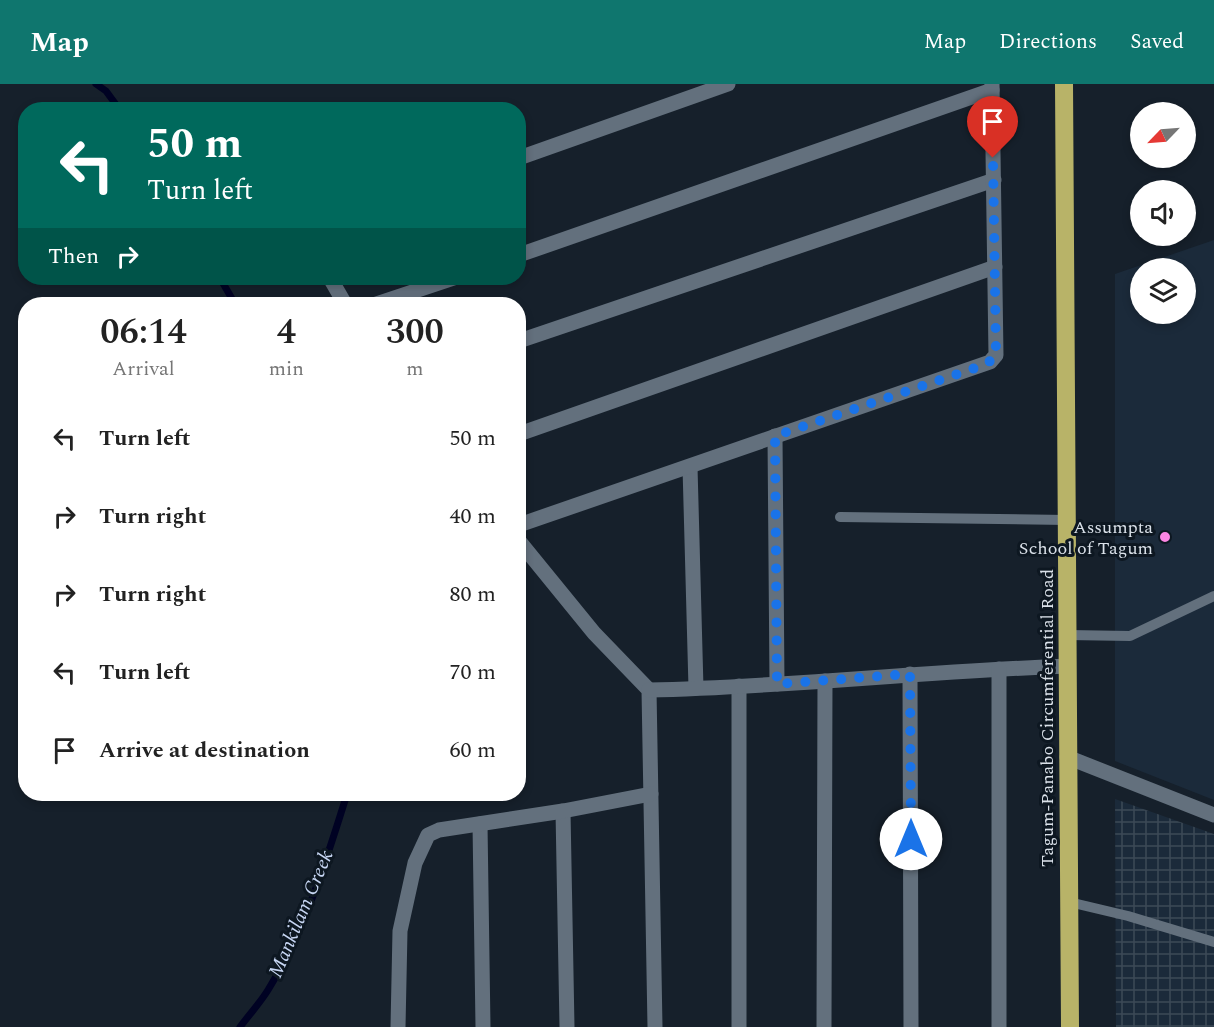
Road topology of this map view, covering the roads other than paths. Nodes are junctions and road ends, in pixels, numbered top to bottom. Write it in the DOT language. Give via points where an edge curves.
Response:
graph roads {
  1 [pos="728,84"];
  2 [pos="1064,84"];
  3 [pos="992,87"];
  4 [pos="526,156"];
  5 [pos="994,180"];
  6 [pos="526,253"];
  7 [pos="995,267"];
  8 [pos="433,285"];
  9 [pos="397,297"];
  10 [pos="526,339"];
  11 [pos="526,432"];
  12 [pos="775,436"];
  13 [pos="690,466"];
  14 [pos="840,517"];
  15 [pos="1067,520"];
  16 [pos="526,523"];
  17 [pos="526,550"];
  18 [pos="1214,596"];
  19 [pos="1068,635"];
  20 [pos="1068,666"];
  21 [pos="999,669"];
  22 [pos="910,674"];
  23 [pos="825,681"];
  24 [pos="777,684"];
  25 [pos="739,686"];
  26 [pos="696,687"];
  27 [pos="649,690"];
  28 [pos="1067,757"];
  29 [pos="651,794"];
  30 [pos="563,811"];
  31 [pos="1214,815"];
  32 [pos="480,824"];
  33 [pos="1069,902"];
  34 [pos="1214,942"];
  35 [pos="398,1027"];
  36 [pos="483,1027"];
  37 [pos="567,1027"];
  38 [pos="655,1027"];
  39 [pos="739,1027"];
  40 [pos="824,1027"];
  41 [pos="911,1027"];
  42 [pos="999,1027"];
  43 [pos="1070,1027"];
  1 -- 4 [label="street"];
  2 -- 15 [label="highway, Tagum-Panabo Circumferential Road"];
  3 -- 5 [label="street"];
  3 -- 6 [label="street"];
  5 -- 7 [label="street"];
  5 -- 10 [label="street"];
  7 -- 11 [label="street"];
  7 -- 12 [label="street" via="996,355 990,362"];
  8 -- 9 [label="street"];
  12 -- 13 [label="street"];
  12 -- 24 [label="street"];
  13 -- 16 [label="street"];
  13 -- 26 [label="street"];
  14 -- 15 [label="lane"];
  15 -- 19 [label="highway, Tagum-Panabo Circumferential Road"];
  17 -- 27 [label="street" via="594,633"];
  18 -- 19 [label="lane" via="1131,636"];
  19 -- 20 [label="highway, Tagum-Panabo Circumferential Road"];
  20 -- 21 [label="street"];
  20 -- 28 [label="highway, Tagum-Panabo Circumferential Road"];
  21 -- 22 [label="street"];
  21 -- 42 [label="street"];
  22 -- 23 [label="street"];
  22 -- 41 [label="street"];
  23 -- 24 [label="street"];
  23 -- 40 [label="street"];
  24 -- 25 [label="street"];
  25 -- 26 [label="street"];
  25 -- 39 [label="street"];
  26 -- 27 [label="street"];
  27 -- 29 [label="street"];
  28 -- 31 [label="street"];
  28 -- 33 [label="highway, Tagum-Panabo Circumferential Road"];
  29 -- 30 [label="street"];
  29 -- 38 [label="street"];
  30 -- 32 [label="street"];
  30 -- 37 [label="street"];
  32 -- 35 [label="street" via="432,832 416,863 398,948"];
  32 -- 36 [label="street"];
  33 -- 34 [label="lane"];
  33 -- 43 [label="highway, Tagum-Panabo Circumferential Road"];
}
